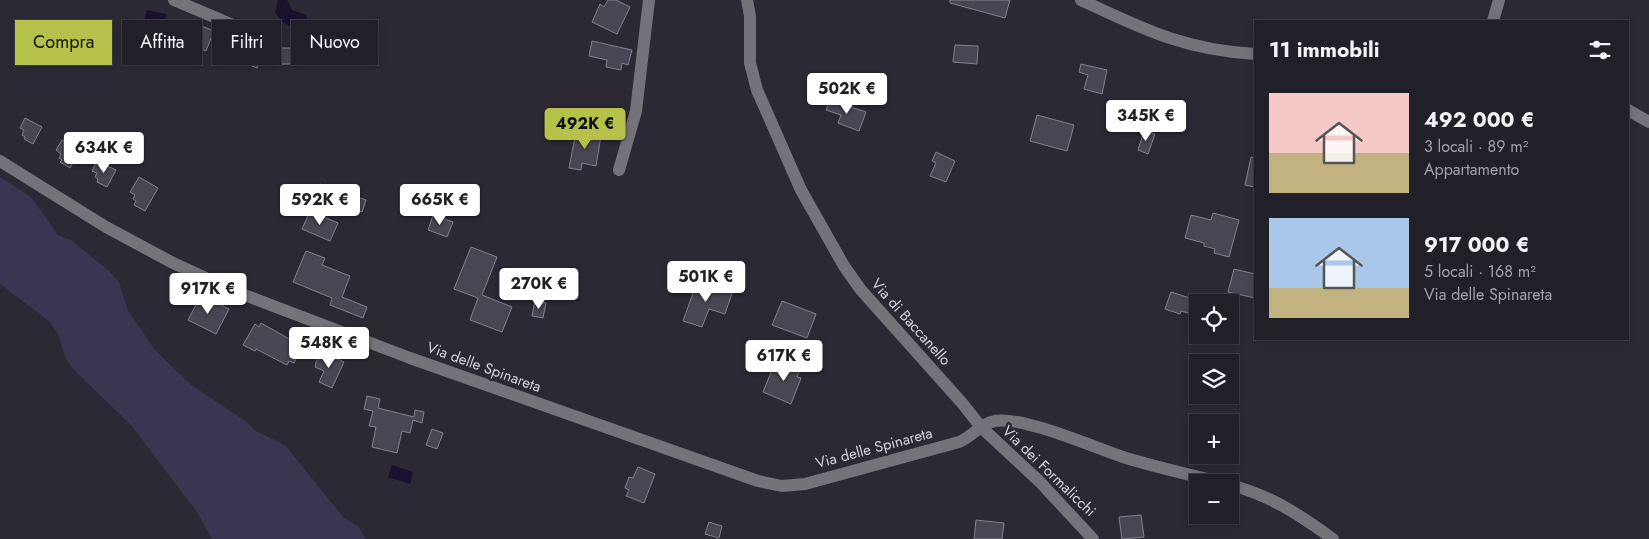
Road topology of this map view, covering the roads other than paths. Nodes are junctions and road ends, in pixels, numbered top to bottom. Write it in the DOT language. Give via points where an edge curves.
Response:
graph roads {
  1 [pos="174,0"];
  2 [pos="649,0"];
  3 [pos="747,0"];
  4 [pos="1081,0"];
  5 [pos="1499,0"];
  6 [pos="221,20"];
  7 [pos="1493,20"];
  8 [pos="1254,54"];
  9 [pos="1629,111"];
  10 [pos="1649,122"];
  11 [pos="0,161"];
  12 [pos="619,170"];
  13 [pos="981,427"];
  14 [pos="1189,474"];
  15 [pos="1239,487"];
  16 [pos="1093,539"];
  17 [pos="1333,539"];
  1 -- 6 [label="street"];
  2 -- 12 [label="street" via="636,111"];
  3 -- 13 [label="street, Via di Baccanello" via="753,78 817,221 855,282"];
  4 -- 8 [label="street" via="1175,41 1208,50"];
  5 -- 7 [label="street"];
  9 -- 10 [label="street"];
  11 -- 13 [label="street, Via delle Spinareta" via="106,227 234,291 410,358 758,481 782,486 805,484 959,442"];
  13 -- 14 [label="street" via="996,421 1016,422 1122,457"];
  13 -- 16 [label="street, Via dei Formalicchi" via="1039,481"];
  15 -- 17 [label="street" via="1280,503"];
}
